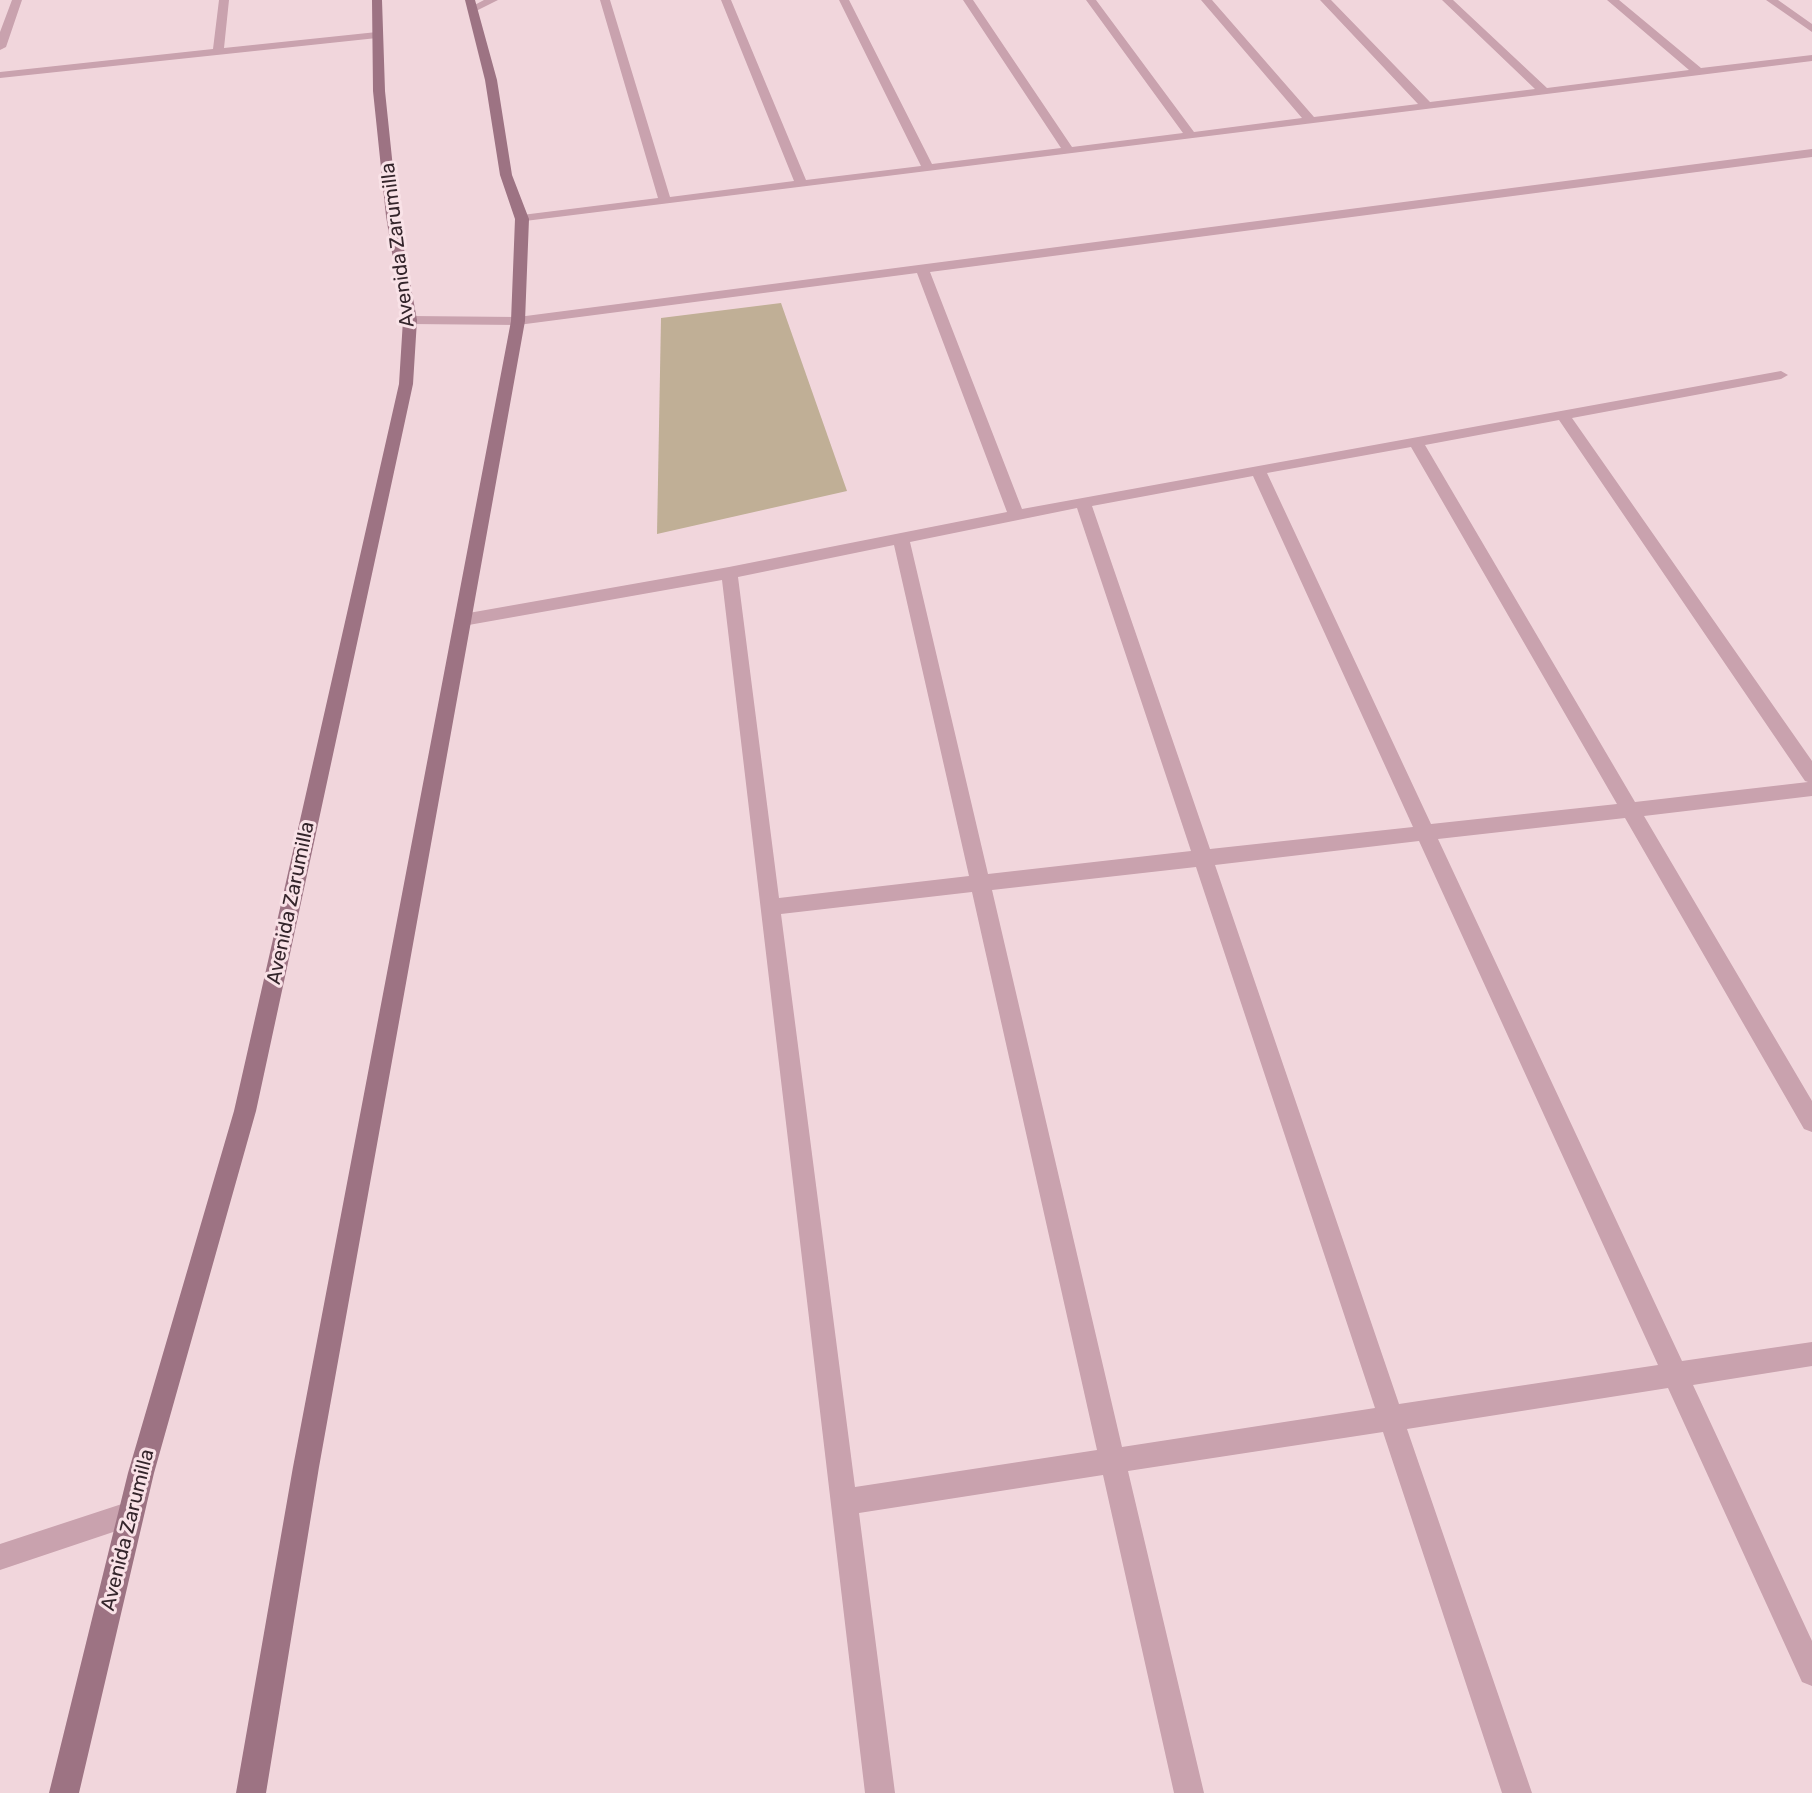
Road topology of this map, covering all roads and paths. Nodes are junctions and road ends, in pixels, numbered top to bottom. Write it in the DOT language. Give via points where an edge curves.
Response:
graph roads {
  1 [pos="17,0"];
  2 [pos="224,0"];
  3 [pos="377,0"];
  4 [pos="493,0"];
  5 [pos="605,0"];
  6 [pos="726,0"];
  7 [pos="844,0"];
  8 [pos="968,0"];
  9 [pos="1091,0"];
  10 [pos="1206,0"];
  11 [pos="1325,0"];
  12 [pos="1447,0"];
  13 [pos="1612,0"];
  14 [pos="1771,0"];
  15 [pos="471,4"];
  16 [pos="1812,29"];
  17 [pos="377,35"];
  18 [pos="0,47"];
  19 [pos="218,54"];
  20 [pos="1812,58"];
  21 [pos="1698,72"];
  22 [pos="0,75"];
  23 [pos="1545,92"];
  24 [pos="1427,106"];
  25 [pos="1311,121"];
  26 [pos="1191,136"];
  27 [pos="1069,151"];
  28 [pos="1812,153"];
  29 [pos="928,168"];
  30 [pos="801,184"];
  31 [pos="665,201"];
  32 [pos="522,219"];
  33 [pos="921,267"];
  34 [pos="410,320"];
  35 [pos="518,321"];
  36 [pos="1781,375"];
  37 [pos="1563,415"];
  38 [pos="1416,442"];
  39 [pos="1258,470"];
  40 [pos="1083,502"];
  41 [pos="1016,515"];
  42 [pos="901,538"];
  43 [pos="729,573"];
  44 [pos="463,620"];
  45 [pos="1812,776"];
  46 [pos="1812,789"];
  47 [pos="1631,810"];
  48 [pos="1425,833"];
  49 [pos="1202,858"];
  50 [pos="980,884"];
  51 [pos="770,907"];
  52 [pos="1812,1122"];
  53 [pos="1812,1354"];
  54 [pos="1675,1374"];
  55 [pos="1392,1419"];
  56 [pos="1113,1462"];
  57 [pos="844,1502"];
  58 [pos="131,1514"];
  59 [pos="0,1557"];
  60 [pos="1812,1672"];
  61 [pos="64,1793"];
  62 [pos="251,1793"];
  63 [pos="880,1793"];
  64 [pos="1189,1793"];
  65 [pos="1517,1793"];
  1 -- 18 [label="street"];
  2 -- 19 [label="street"];
  3 -- 17 [label="street, Avenida Zarumilla"];
  4 -- 15 [label="street"];
  5 -- 31 [label="street"];
  6 -- 30 [label="street"];
  7 -- 29 [label="street"];
  8 -- 27 [label="street"];
  9 -- 26 [label="street"];
  10 -- 25 [label="street"];
  11 -- 24 [label="street"];
  12 -- 23 [label="street"];
  13 -- 21 [label="street"];
  14 -- 16 [label="street"];
  15 -- 32 [label="street" via="491,80 506,175"];
  17 -- 19 [label="street"];
  17 -- 34 [label="street, Avenida Zarumilla" via="392,216"];
  19 -- 22 [label="street"];
  20 -- 21 [label="street"];
  21 -- 23 [label="street"];
  23 -- 24 [label="street"];
  24 -- 25 [label="street"];
  25 -- 26 [label="street"];
  26 -- 27 [label="street"];
  27 -- 29 [label="street"];
  28 -- 33 [label="street"];
  29 -- 30 [label="street"];
  30 -- 31 [label="street"];
  31 -- 32 [label="street"];
  32 -- 35 [label="street"];
  33 -- 35 [label="street"];
  33 -- 41 [label="street"];
  34 -- 35 [label="street"];
  34 -- 58 [label="street, Avenida Zarumilla" via="406,384 245,1111"];
  35 -- 44 [label="street"];
  36 -- 37 [label="street"];
  37 -- 38 [label="street"];
  37 -- 45 [label="street"];
  38 -- 39 [label="street"];
  38 -- 47 [label="street"];
  39 -- 40 [label="street"];
  39 -- 48 [label="street"];
  40 -- 41 [label="street"];
  40 -- 49 [label="street"];
  41 -- 42 [label="street"];
  42 -- 43 [label="street"];
  42 -- 50 [label="street"];
  43 -- 44 [label="street"];
  43 -- 51 [label="street"];
  44 -- 62 [label="street" via="308,1451"];
  46 -- 47 [label="street"];
  47 -- 48 [label="street"];
  47 -- 52 [label="street"];
  48 -- 49 [label="street"];
  48 -- 54 [label="street"];
  49 -- 50 [label="street"];
  49 -- 55 [label="street"];
  50 -- 51 [label="street"];
  50 -- 56 [label="street"];
  51 -- 57 [label="street"];
  53 -- 54 [label="street"];
  54 -- 55 [label="street"];
  54 -- 60 [label="street"];
  55 -- 56 [label="street"];
  55 -- 65 [label="street"];
  56 -- 57 [label="street"];
  56 -- 64 [label="street"];
  57 -- 63 [label="street"];
  58 -- 59 [label="street"];
  58 -- 61 [label="street, Avenida Zarumilla"];
}
